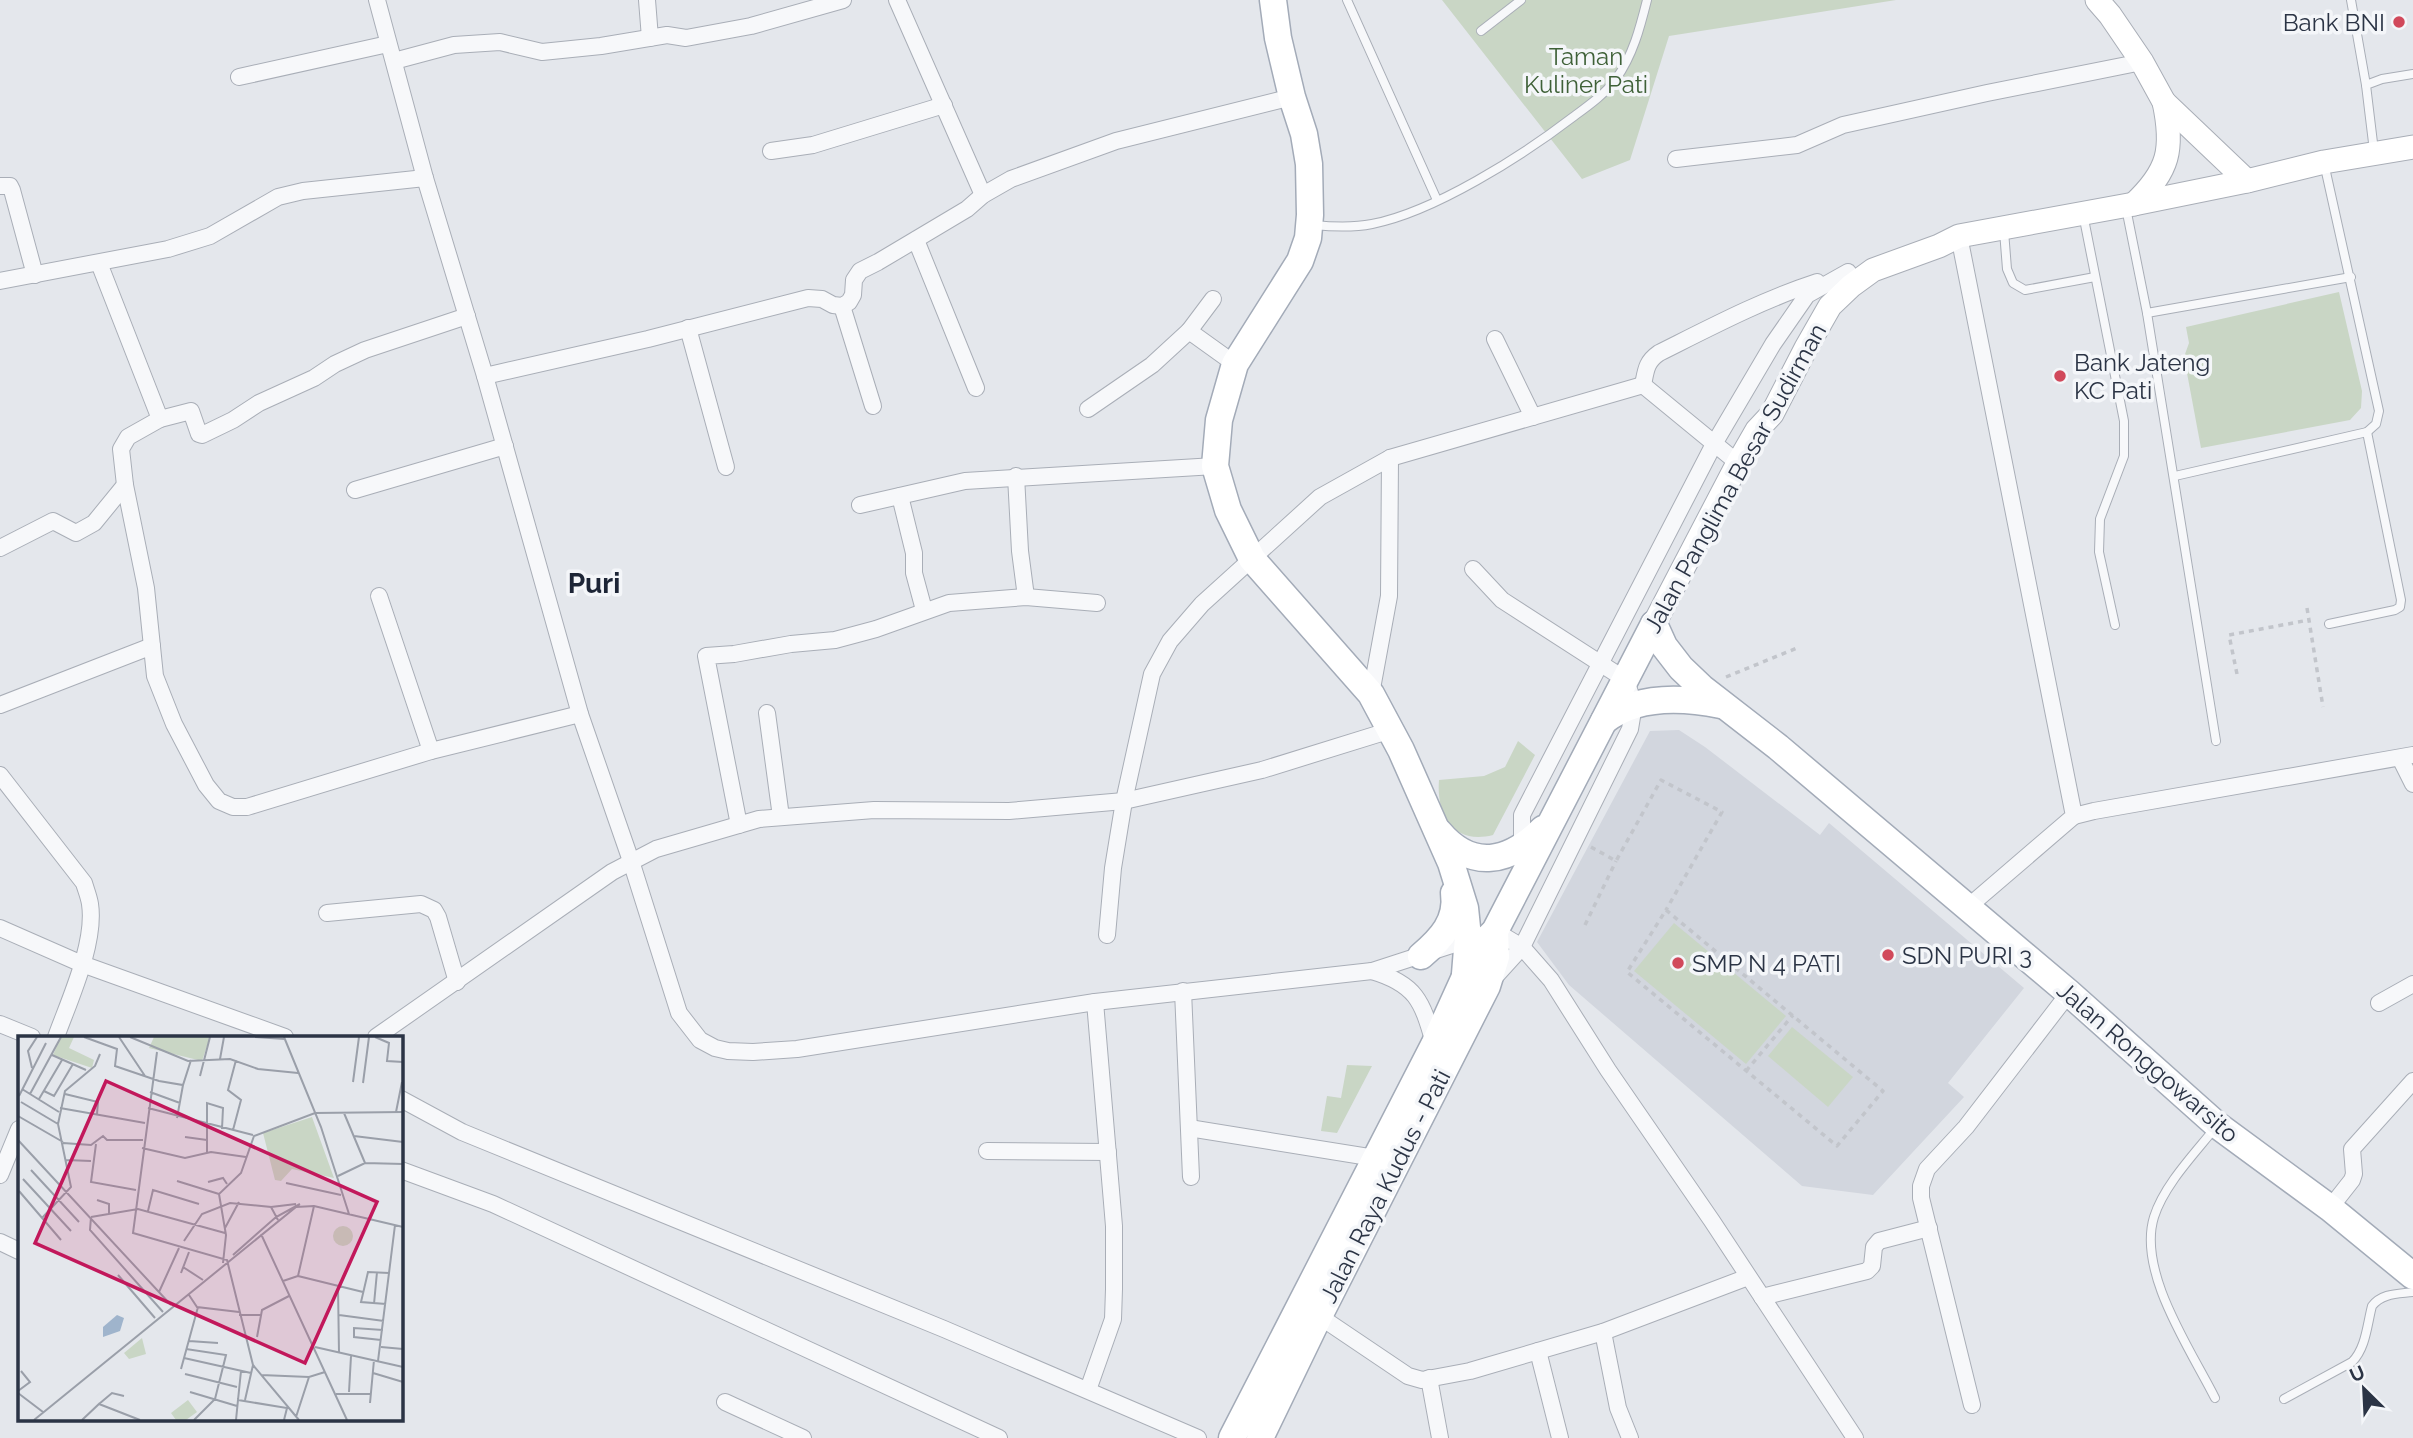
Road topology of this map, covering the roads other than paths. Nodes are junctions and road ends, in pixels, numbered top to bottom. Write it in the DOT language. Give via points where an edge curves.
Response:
graph roads {
  1 [pos="377,0"];
  2 [pos="646,0"];
  3 [pos="843,0"];
  4 [pos="897,0"];
  5 [pos="1273,0"];
  6 [pos="1347,0"];
  7 [pos="1521,0"];
  8 [pos="1647,0"];
  9 [pos="2097,0"];
  10 [pos="2351,0"];
  11 [pos="1481,32"];
  12 [pos="650,38"];
  13 [pos="388,44"];
  14 [pos="394,61"];
  15 [pos="2142,62"];
  16 [pos="2413,74"];
  17 [pos="239,77"];
  18 [pos="2366,85"];
  19 [pos="1292,97"];
  20 [pos="2165,102"];
  21 [pos="944,105"];
  22 [pos="2413,147"];
  23 [pos="771,151"];
  24 [pos="2374,153"];
  25 [pos="1676,159"];
  26 [pos="2324,162"];
  27 [pos="425,178"];
  28 [pos="2247,181"];
  29 [pos="0,186"];
  30 [pos="983,195"];
  31 [pos="1437,200"];
  32 [pos="2129,205"];
  33 [pos="2083,214"];
  34 [pos="1309,224"];
  35 [pos="2004,228"];
  36 [pos="1959,236"];
  37 [pos="916,240"];
  38 [pos="99,264"];
  39 [pos="1848,272"];
  40 [pos="35,275"];
  41 [pos="2095,277"];
  42 [pos="2351,277"];
  43 [pos="0,281"];
  44 [pos="1213,299"];
  45 [pos="842,306"];
  46 [pos="2147,313"];
  47 [pos="467,316"];
  48 [pos="688,328"];
  49 [pos="1189,331"];
  50 [pos="1495,339"];
  51 [pos="1235,364"];
  52 [pos="485,376"];
  53 [pos="1643,385"];
  54 [pos="976,388"];
  55 [pos="873,406"];
  56 [pos="1088,409"];
  57 [pos="1533,417"];
  58 [pos="160,419"];
  59 [pos="1757,430"];
  60 [pos="2367,432"];
  61 [pos="1714,444"];
  62 [pos="505,446"];
  63 [pos="1390,458"];
  64 [pos="1738,463"];
  65 [pos="1215,466"];
  66 [pos="726,467"];
  67 [pos="1016,476"];
  68 [pos="2175,476"];
  69 [pos="125,485"];
  70 [pos="355,490"];
  71 [pos="900,496"];
  72 [pos="860,505"];
  73 [pos="0,548"];
  74 [pos="1252,559"];
  75 [pos="1473,569"];
  76 [pos="379,596"];
  77 [pos="1026,597"];
  78 [pos="1097,603"];
  79 [pos="923,610"];
  80 [pos="1654,624"];
  81 [pos="2329,624"];
  82 [pos="2115,625"];
  83 [pos="152,646"];
  84 [pos="1601,665"];
  85 [pos="1626,680"];
  86 [pos="1371,694"];
  87 [pos="0,705"];
  88 [pos="1634,705"];
  89 [pos="1726,706"];
  90 [pos="767,713"];
  91 [pos="580,714"];
  92 [pos="1604,721"];
  93 [pos="1391,730"];
  94 [pos="2216,741"];
  95 [pos="431,751"];
  96 [pos="2407,757"];
  97 [pos="0,775"];
  98 [pos="2413,784"];
  99 [pos="1124,801"];
  100 [pos="2074,816"];
  101 [pos="781,817"];
  102 [pos="1549,823"];
  103 [pos="739,825"];
  104 [pos="1436,831"];
  105 [pos="1522,846"];
  106 [pos="631,861"];
  107 [pos="1451,863"];
  108 [pos="1523,874"];
  109 [pos="1968,907"];
  110 [pos="327,913"];
  111 [pos="0,928"];
  112 [pos="1494,930"];
  113 [pos="1107,934"];
  114 [pos="1468,940"];
  115 [pos="1522,947"];
  116 [pos="1421,956"];
  117 [pos="82,964"];
  118 [pos="1372,971"];
  119 [pos="1476,980"];
  120 [pos="457,982"];
  121 [pos="2413,984"];
  122 [pos="1183,991"];
  123 [pos="2069,993"];
  124 [pos="1095,1002"];
  125 [pos="2379,1003"];
  126 [pos="0,1024"];
  127 [pos="30,1036"];
  128 [pos="57,1036"];
  129 [pos="282,1036"];
  130 [pos="377,1036"];
  131 [pos="1434,1045"];
  132 [pos="2413,1081"];
  133 [pos="402,1099"];
  134 [pos="2217,1125"];
  135 [pos="1189,1128"];
  136 [pos="0,1131"];
  137 [pos="18,1136"];
  138 [pos="987,1151"];
  139 [pos="1108,1152"];
  140 [pos="1375,1158"];
  141 [pos="402,1170"];
  142 [pos="0,1175"];
  143 [pos="1191,1177"];
  144 [pos="2330,1208"];
  145 [pos="1929,1228"];
  146 [pos="0,1242"];
  147 [pos="18,1251"];
  148 [pos="2413,1276"];
  149 [pos="1748,1277"];
  150 [pos="2413,1292"];
  151 [pos="1762,1297"];
  152 [pos="1319,1316"];
  153 [pos="1603,1332"];
  154 [pos="1538,1351"];
  155 [pos="1429,1378"];
  156 [pos="1088,1390"];
  157 [pos="2215,1398"];
  158 [pos="2284,1399"];
  159 [pos="725,1402"];
  160 [pos="1972,1405"];
  161 [pos="803,1438"];
  162 [pos="999,1438"];
  163 [pos="1198,1438"];
  164 [pos="1232,1438"];
  165 [pos="1260,1438"];
  166 [pos="1440,1438"];
  167 [pos="1560,1438"];
  168 [pos="1630,1438"];
  169 [pos="1855,1438"];
  1 -- 13 [label="street"];
  2 -- 12 [label="street"];
  3 -- 12 [label="street" via="751,26 686,38"];
  4 -- 21 [label="street"];
  5 -- 19 [label="main road"];
  6 -- 31 [label="lane"];
  7 -- 11 [label="lane"];
  8 -- 31 [label="lane" via="1634,49 1602,94 1540,143"];
  9 -- 15 [label="main road"];
  10 -- 18 [label="lane"];
  12 -- 14 [label="street" via="542,52 500,41 454,45"];
  13 -- 14 [label="street"];
  13 -- 17 [label="street"];
  14 -- 27 [label="street"];
  15 -- 20 [label="main road"];
  15 -- 25 [label="street" via="1843,125 1797,145"];
  16 -- 18 [label="lane"];
  18 -- 24 [label="lane"];
  19 -- 30 [label="street" via="1116,141 1011,179"];
  19 -- 34 [label="main road" via="1309,164"];
  20 -- 28 [label="main road"];
  20 -- 32 [label="main road" via="2171,131 2166,160 2154,186"];
  21 -- 23 [label="street" via="813,145"];
  21 -- 30 [label="street"];
  22 -- 24 [label="main road, Jalan Panglima Besar Sudirman"];
  24 -- 26 [label="main road, Jalan Panglima Besar Sudirman"];
  26 -- 28 [label="main road, Jalan Panglima Besar Sudirman"];
  26 -- 42 [label="lane"];
  27 -- 38 [label="street" via="278,197 210,236"];
  27 -- 47 [label="street"];
  28 -- 32 [label="main road, Jalan Panglima Besar Sudirman"];
  29 -- 40 [label="street" via="12,190"];
  30 -- 37 [label="street"];
  31 -- 34 [label="lane" via="1373,224 1344,228"];
  32 -- 33 [label="main road, Jalan Panglima Besar Sudirman"];
  32 -- 46 [label="lane"];
  33 -- 35 [label="main road, Jalan Panglima Besar Sudirman"];
  33 -- 41 [label="lane"];
  34 -- 51 [label="main road" via="1300,261"];
  35 -- 36 [label="main road, Jalan Panglima Besar Sudirman"];
  35 -- 41 [label="lane" via="2012,283 2025,290"];
  36 -- 39 [label="main road" via="1935,234 1904,243"];
  36 -- 59 [label="main road, Jalan Panglima Besar Sudirman" via="1873,270 1844,292 1830,306 1772,414"];
  36 -- 100 [label="street"];
  37 -- 45 [label="street" via="860,271 853,295"];
  37 -- 54 [label="street"];
  38 -- 40 [label="street"];
  38 -- 58 [label="street"];
  39 -- 53 [label="street" via="1784,293 1659,353 1647,365"];
  39 -- 59 [label="main road" via="1802,327 1759,410"];
  39 -- 61 [label="street" via="1807,295"];
  40 -- 43 [label="street"];
  41 -- 82 [label="lane" via="2123,421 2123,456 2100,519 2099,552"];
  42 -- 46 [label="lane"];
  42 -- 60 [label="lane" via="2379,411 2376,424"];
  44 -- 49 [label="street"];
  45 -- 48 [label="street" via="808,298"];
  45 -- 55 [label="street"];
  46 -- 68 [label="lane"];
  47 -- 52 [label="street"];
  47 -- 58 [label="street" via="365,349 202,435 191,411"];
  48 -- 52 [label="street"];
  48 -- 66 [label="street"];
  49 -- 51 [label="street"];
  49 -- 56 [label="street" via="1152,365"];
  50 -- 57 [label="street"];
  51 -- 65 [label="main road" via="1219,420"];
  52 -- 62 [label="street"];
  53 -- 57 [label="street"];
  53 -- 61 [label="street"];
  57 -- 63 [label="street"];
  58 -- 69 [label="street" via="128,437 121,449"];
  59 -- 64 [label="main road, Jalan Panglima Besar Sudirman"];
  60 -- 68 [label="lane"];
  60 -- 81 [label="lane" via="2400,607"];
  61 -- 64 [label="street"];
  61 -- 84 [label="street"];
  62 -- 70 [label="street"];
  62 -- 91 [label="street"];
  63 -- 74 [label="street" via="1320,497"];
  63 -- 86 [label="street" via="1389,596"];
  64 -- 80 [label="main road, Jalan Panglima Besar Sudirman"];
  65 -- 67 [label="street"];
  65 -- 74 [label="main road" via="1228,510"];
  67 -- 71 [label="street" via="965,481"];
  67 -- 77 [label="street"];
  68 -- 94 [label="lane"];
  69 -- 73 [label="street" via="94,523 76,533 53,521"];
  69 -- 83 [label="street" via="146,588"];
  71 -- 72 [label="street"];
  71 -- 79 [label="street"];
  74 -- 86 [label="main road"];
  74 -- 99 [label="street" via="1202,604 1170,642 1152,674"];
  75 -- 84 [label="street" via="1502,600"];
  76 -- 95 [label="street"];
  77 -- 78 [label="street"];
  77 -- 79 [label="street" via="958,602"];
  79 -- 103 [label="street" via="835,640 706,656"];
  80 -- 85 [label="main road, Jalan Panglima Besar Sudirman"];
  80 -- 89 [label="main road, Jalan Ronggowarsito" via="1681,668"];
  83 -- 87 [label="street"];
  83 -- 95 [label="street" via="155,676 174,724 206,785 219,801 233,807 247,807"];
  84 -- 85 [label="street"];
  84 -- 105 [label="street" via="1522,816"];
  85 -- 88 [label="street"];
  85 -- 92 [label="main road, Jalan Panglima Besar Sudirman"];
  86 -- 93 [label="main road"];
  88 -- 89 [label="main road" via="1699,700"];
  88 -- 92 [label="main road" via="1619,709"];
  88 -- 115 [label="street" via="1630,729"];
  89 -- 109 [label="main road, Jalan Ronggowarsito"];
  90 -- 101 [label="street"];
  91 -- 95 [label="street"];
  91 -- 106 [label="street"];
  92 -- 102 [label="main road, Jalan Panglima Besar Sudirman"];
  93 -- 99 [label="street" via="1262,770"];
  93 -- 104 [label="main road"];
  96 -- 98 [label="street"];
  96 -- 100 [label="street"];
  97 -- 117 [label="street" via="84,883 90,916"];
  99 -- 101 [label="street" via="1009,811 874,810"];
  99 -- 113 [label="street"];
  100 -- 109 [label="street"];
  101 -- 103 [label="street"];
  102 -- 105 [label="main road"];
  102 -- 108 [label="main road, Jalan Panglima Besar Sudirman"];
  103 -- 106 [label="street"];
  104 -- 105 [label="main road" via="1463,853 1490,860"];
  104 -- 107 [label="main road"];
  105 -- 108 [label="street"];
  106 -- 120 [label="street"];
  106 -- 124 [label="street" via="680,1013 700,1040 715,1048 753,1052 797,1049"];
  107 -- 114 [label="main road" via="1465,908"];
  107 -- 116 [label="main road" via="1453,912 1444,935"];
  108 -- 112 [label="main road, Jalan Panglima Besar Sudirman"];
  109 -- 123 [label="main road, Jalan Ronggowarsito"];
  110 -- 120 [label="street" via="429,907 438,917"];
  111 -- 117 [label="street"];
  112 -- 114 [label="street"];
  112 -- 115 [label="street"];
  112 -- 119 [label="main road, Jalan Panglima Besar Sudirman" via="1478,948"];
  114 -- 116 [label="street"];
  114 -- 119 [label="main road"];
  115 -- 119 [label="street"];
  115 -- 149 [label="street" via="1551,980"];
  116 -- 118 [label="street"];
  117 -- 128 [label="street"];
  117 -- 129 [label="street"];
  118 -- 122 [label="street"];
  118 -- 131 [label="street" via="1406,985 1427,1018"];
  119 -- 131 [label="main road, Jalan Raya Kudus - Pati"];
  119 -- 152 [label="main road, Jalan Raya Kudus - Pati"];
  120 -- 130 [label="street"];
  121 -- 125 [label="street"];
  122 -- 124 [label="street"];
  122 -- 135 [label="street"];
  123 -- 134 [label="main road, Jalan Ronggowarsito"];
  123 -- 145 [label="street" via="1966,1126 1927,1168 1921,1198"];
  124 -- 139 [label="street"];
  126 -- 127 [label="street"];
  131 -- 140 [label="main road, Jalan Raya Kudus - Pati"];
  132 -- 144 [label="street" via="2352,1149 2352,1181"];
  133 -- 156 [label="street" via="461,1132"];
  134 -- 144 [label="main road, Jalan Ronggowarsito"];
  134 -- 157 [label="lane" via="2172,1182 2154,1217 2151,1245 2168,1306"];
  135 -- 140 [label="street"];
  135 -- 143 [label="street"];
  136 -- 137 [label="street"];
  137 -- 142 [label="street"];
  138 -- 139 [label="street"];
  139 -- 156 [label="street" via="1114,1226 1113,1319"];
  140 -- 164 [label="main road, Jalan Raya Kudus - Pati"];
  141 -- 162 [label="street" via="494,1204"];
  144 -- 148 [label="main road, Jalan Ronggowarsito"];
  145 -- 151 [label="street" via="1875,1244 1867,1271"];
  145 -- 160 [label="street"];
  146 -- 147 [label="street"];
  149 -- 151 [label="street"];
  149 -- 153 [label="street"];
  150 -- 158 [label="lane" via="2376,1300 2358,1356"];
  151 -- 169 [label="street"];
  152 -- 155 [label="street" via="1408,1376"];
  152 -- 165 [label="main road, Jalan Raya Kudus - Pati"];
  153 -- 154 [label="street"];
  153 -- 168 [label="street" via="1618,1408"];
  154 -- 155 [label="street"];
  154 -- 167 [label="street"];
  155 -- 166 [label="street"];
  156 -- 163 [label="street"];
  159 -- 161 [label="street"];
}
